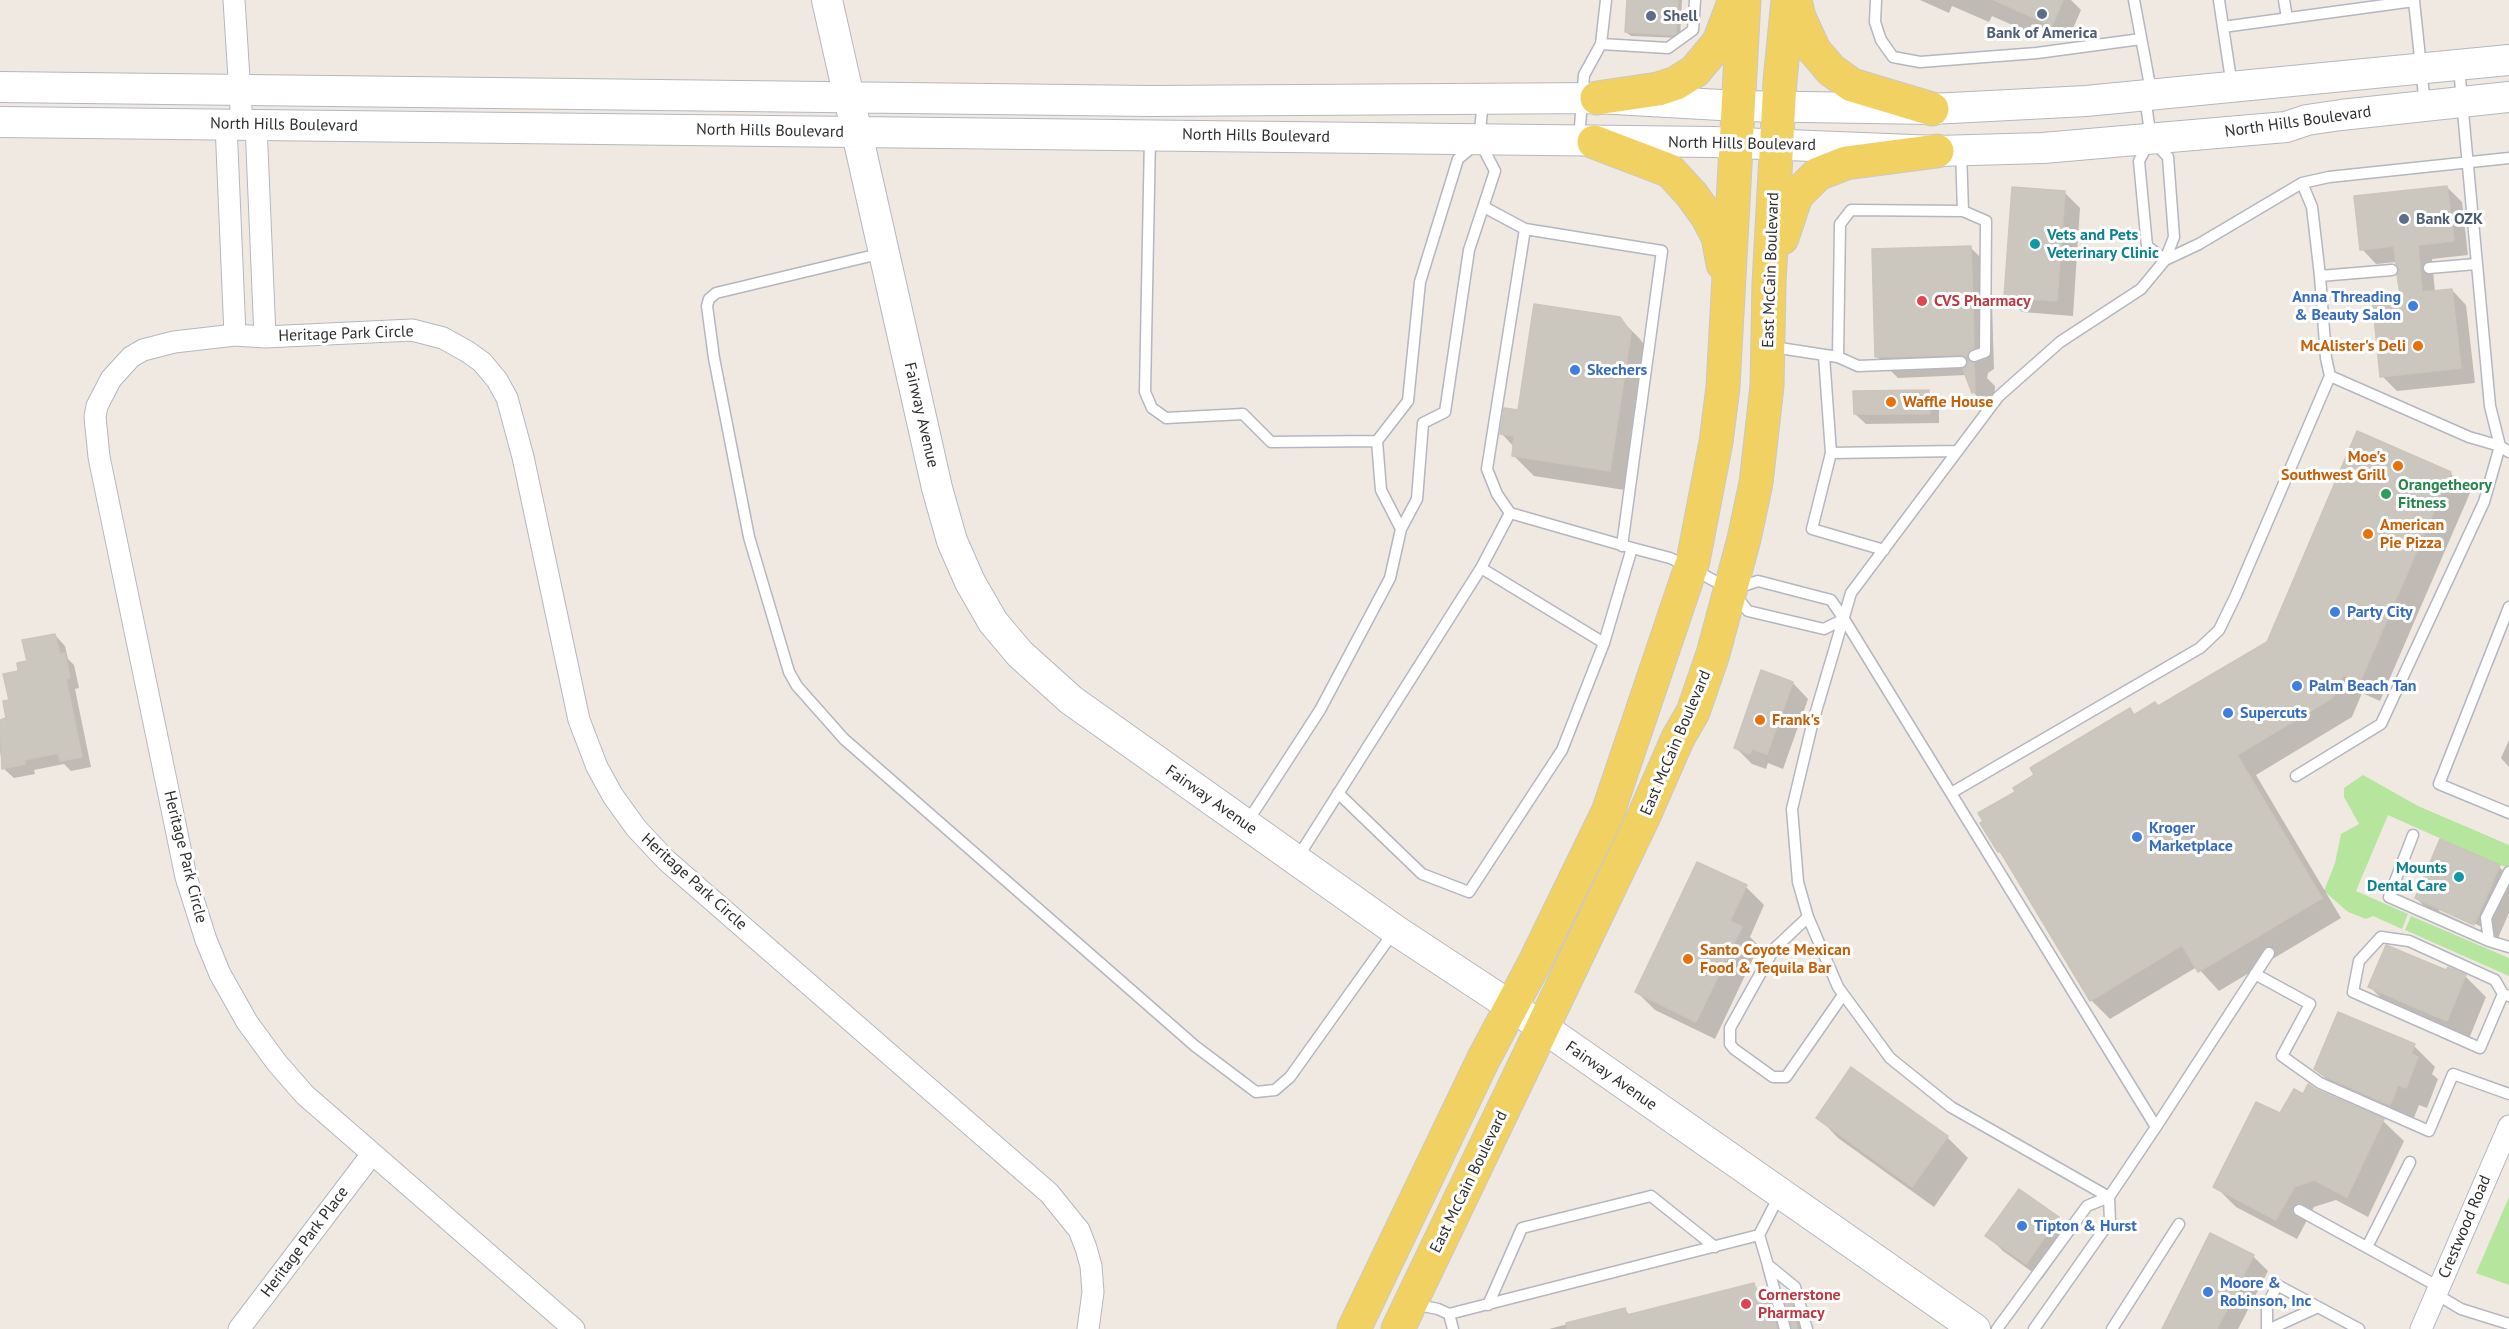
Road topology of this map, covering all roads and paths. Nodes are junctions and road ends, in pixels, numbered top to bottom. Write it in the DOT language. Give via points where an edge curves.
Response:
graph roads {
  1 [pos="234,0"];
  2 [pos="827,0"];
  3 [pos="1606,0"];
  4 [pos="1695,0"];
  5 [pos="1735,0"];
  6 [pos="1744,0"];
  7 [pos="1788,0"];
  8 [pos="1795,0"];
  9 [pos="1876,0"];
  10 [pos="2134,0"];
  11 [pos="2219,0"];
  12 [pos="2284,0"];
  13 [pos="2419,1"];
  14 [pos="2348,5"];
  15 [pos="2287,18"];
  16 [pos="2223,27"];
  17 [pos="2141,39"];
  18 [pos="1601,44"];
  19 [pos="2509,60"];
  20 [pos="2458,65"];
  21 [pos="2421,68"];
  22 [pos="0,87"];
  23 [pos="2232,87"];
  24 [pos="2148,95"];
  25 [pos="849,97"];
  26 [pos="2509,97"];
  27 [pos="1483,98"];
  28 [pos="1589,98"];
  29 [pos="2461,103"];
  30 [pos="1738,105"];
  31 [pos="1779,106"];
  32 [pos="2425,106"];
  33 [pos="1932,109"];
  34 [pos="241,114"];
  35 [pos="0,122"];
  36 [pos="857,132"];
  37 [pos="1150,135"];
  38 [pos="2151,139"];
  39 [pos="1586,142"];
  40 [pos="1736,143"];
  41 [pos="1778,145"];
  42 [pos="1469,150"];
  43 [pos="1949,151"];
  44 [pos="2509,158"];
  45 [pos="2467,162"];
  46 [pos="2302,183"];
  47 [pos="1484,207"];
  48 [pos="1963,211"];
  49 [pos="1525,229"];
  50 [pos="884,253"];
  51 [pos="2166,260"];
  52 [pos="2476,264"];
  53 [pos="2428,268"];
  54 [pos="2392,270"];
  55 [pos="2320,276"];
  56 [pos="1769,283"];
  57 [pos="1729,291"];
  58 [pos="235,335"];
  59 [pos="265,336"];
  60 [pos="1768,346"];
  61 [pos="1824,356"];
  62 [pos="1974,356"];
  63 [pos="1838,357"];
  64 [pos="1961,362"];
  65 [pos="2330,376"];
  66 [pos="1377,441"];
  67 [pos="2505,449"];
  68 [pos="1958,451"];
  69 [pos="1831,453"];
  70 [pos="1510,513"];
  71 [pos="1401,529"];
  72 [pos="1627,547"];
  73 [pos="1884,550"];
  74 [pos="1481,568"];
  75 [pos="1691,568"];
  76 [pos="1731,590"];
  77 [pos="2509,607"];
  78 [pos="1844,619"];
  79 [pos="1604,643"];
  80 [pos="2296,776"];
  81 [pos="1951,793"];
  82 [pos="1338,794"];
  83 [pos="2509,813"];
  84 [pos="1246,824"];
  85 [pos="2413,836"];
  86 [pos="1296,860"];
  87 [pos="2509,872"];
  88 [pos="1808,917"];
  89 [pos="1395,930"];
  90 [pos="2490,941"];
  91 [pos="2509,947"];
  92 [pos="2269,953"];
  93 [pos="2255,974"];
  94 [pos="1844,995"];
  95 [pos="2506,995"];
  96 [pos="1511,1006"];
  97 [pos="1544,1028"];
  98 [pos="2509,1094"];
  99 [pos="2509,1126"];
  100 [pos="2156,1127"];
  101 [pos="372,1154"];
  102 [pos="2410,1162"];
  103 [pos="1781,1194"];
  104 [pos="2109,1197"];
  105 [pos="2299,1210"];
  106 [pos="2179,1224"];
  107 [pos="1759,1235"];
  108 [pos="1715,1247"];
  109 [pos="2367,1247"];
  110 [pos="1768,1265"];
  111 [pos="2438,1291"];
  112 [pos="1488,1305"];
  113 [pos="2318,1307"];
  114 [pos="1449,1314"];
  115 [pos="1404,1316"];
  116 [pos="2509,1324"];
  117 [pos="239,1329"];
  118 [pos="574,1329"];
  119 [pos="1088,1329"];
  120 [pos="1354,1329"];
  121 [pos="1453,1329"];
  122 [pos="1785,1329"];
  123 [pos="1807,1329"];
  124 [pos="1975,1329"];
  125 [pos="1997,1329"];
  126 [pos="2034,1329"];
  127 [pos="2112,1329"];
  128 [pos="2269,1329"];
  129 [pos="2359,1329"];
  130 [pos="2421,1329"];
  1 -- 34 [label="street"];
  2 -- 25 [label="street, Fairway Avenue"];
  3 -- 18 [label="lane"];
  4 -- 18 [label="lane" via="1693,30 1668,48"];
  5 -- 28 [label="main road" via="1719,42 1695,71 1658,89"];
  6 -- 30 [label="main road"];
  7 -- 31 [label="main road, East McCain Boulevard"];
  8 -- 33 [label="main road" via="1814,50 1831,70 1852,85"];
  9 -- 17 [label="lane" via="1875,22 1893,57 1920,62 2037,53"];
  10 -- 17 [label="lane"];
  11 -- 16 [label="lane"];
  12 -- 15 [label="lane"];
  13 -- 14 [label="lane"];
  13 -- 21 [label="lane"];
  14 -- 15 [label="lane"];
  15 -- 16 [label="lane"];
  16 -- 23 [label="lane"];
  17 -- 24 [label="lane"];
  18 -- 28 [label="lane" via="1584,75"];
  19 -- 20 [label="street, North Hills Boulevard"];
  20 -- 21 [label="street, North Hills Boulevard"];
  20 -- 29 [label="lane"];
  21 -- 23 [label="street, North Hills Boulevard"];
  21 -- 32 [label="lane"];
  22 -- 34 [label="street, North Hills Boulevard"];
  23 -- 24 [label="street, North Hills Boulevard"];
  24 -- 33 [label="street, North Hills Boulevard"];
  24 -- 38 [label="lane"];
  25 -- 27 [label="street, North Hills Boulevard" via="1152,101"];
  25 -- 34 [label="street, North Hills Boulevard"];
  25 -- 36 [label="street, Fairway Avenue"];
  26 -- 29 [label="street, North Hills Boulevard"];
  27 -- 28 [label="street, North Hills Boulevard"];
  27 -- 42 [label="lane"];
  28 -- 30 [label="street, North Hills Boulevard"];
  28 -- 39 [label="lane"];
  29 -- 32 [label="street, North Hills Boulevard"];
  29 -- 45 [label="lane"];
  30 -- 31 [label="street, North Hills Boulevard"];
  30 -- 40 [label="main road"];
  31 -- 33 [label="street, North Hills Boulevard"];
  31 -- 41 [label="main road, East McCain Boulevard"];
  32 -- 38 [label="street, North Hills Boulevard" via="2307,120 2286,127"];
  34 -- 35 [label="street, North Hills Boulevard"];
  34 -- 36 [label="street, North Hills Boulevard"];
  34 -- 58 [label="street"];
  34 -- 59 [label="street, Heritage Park Circle"];
  36 -- 37 [label="street, North Hills Boulevard"];
  36 -- 50 [label="street, Fairway Avenue"];
  37 -- 42 [label="street, North Hills Boulevard"];
  37 -- 66 [label="lane" via="1144,392 1152,408 1166,418 1243,414 1271,442"];
  38 -- 43 [label="street, North Hills Boulevard"];
  38 -- 51 [label="lane" via="2168,157 2174,237"];
  38 -- 51 [label="lane" via="2139,161 2147,246"];
  39 -- 40 [label="street, North Hills Boulevard"];
  39 -- 42 [label="street, North Hills Boulevard"];
  39 -- 57 [label="main road" via="1670,171 1692,195 1718,237"];
  40 -- 41 [label="street, North Hills Boulevard"];
  40 -- 57 [label="main road"];
  41 -- 43 [label="street, North Hills Boulevard"];
  41 -- 56 [label="main road, East McCain Boulevard"];
  42 -- 47 [label="lane" via="1496,171"];
  42 -- 66 [label="lane" via="1420,282 1408,401"];
  43 -- 48 [label="lane"];
  43 -- 56 [label="main road" via="1846,163 1812,177 1796,196"];
  44 -- 45 [label="lane"];
  45 -- 46 [label="lane"];
  45 -- 52 [label="lane"];
  46 -- 51 [label="lane"];
  46 -- 55 [label="lane" via="2312,207"];
  47 -- 49 [label="lane"];
  47 -- 71 [label="lane" via="1469,250 1445,412 1422,423 1417,500"];
  48 -- 62 [label="lane" via="1986,221 1985,352"];
  48 -- 63 [label="lane" via="1851,210 1840,224"];
  49 -- 70 [label="lane" via="1487,469"];
  49 -- 72 [label="lane" via="1662,251"];
  50 -- 84 [label="street, Fairway Avenue" via="951,541 993,622 1028,663 1071,700"];
  50 -- 89 [label="lane" via="716,293 707,306 751,547 789,672 797,686 844,739 1195,1046 1256,1092 1275,1090 1290,1077"];
  51 -- 68 [label="lane" via="2141,289 2060,342 1998,397"];
  52 -- 53 [label="lane"];
  52 -- 67 [label="lane" via="2490,406"];
  54 -- 55 [label="lane"];
  55 -- 65 [label="lane"];
  56 -- 60 [label="main road, East McCain Boulevard"];
  57 -- 75 [label="main road" via="1717,431"];
  58 -- 59 [label="street, Heritage Park Circle"];
  58 -- 101 [label="street, Heritage Park Circle" via="174,342 130,357 111,379 97,406 99,457 186,877 206,940 247,1022 277,1062 306,1095"];
  59 -- 119 [label="street, Heritage Park Circle" via="412,330 443,338 468,352 497,380 507,398 523,457 579,720 613,796 666,860 1049,1193 1079,1230 1086,1248 1093,1292"];
  60 -- 61 [label="lane"];
  60 -- 76 [label="main road, East McCain Boulevard" via="1756,483"];
  61 -- 63 [label="lane"];
  61 -- 69 [label="lane"];
  63 -- 64 [label="lane" via="1858,366"];
  65 -- 67 [label="lane"];
  65 -- 81 [label="lane" via="2219,630 2200,648"];
  66 -- 71 [label="lane" via="1381,490"];
  67 -- 80 [label="lane" via="2381,724"];
  68 -- 69 [label="lane"];
  68 -- 73 [label="lane"];
  69 -- 73 [label="lane" via="1812,529"];
  70 -- 72 [label="lane"];
  70 -- 74 [label="lane"];
  71 -- 84 [label="lane" via="1390,578 1320,710"];
  72 -- 75 [label="lane"];
  72 -- 79 [label="lane"];
  73 -- 78 [label="lane" via="1851,593"];
  74 -- 79 [label="lane"];
  74 -- 82 [label="lane"];
  75 -- 76 [label="lane"];
  75 -- 96 [label="main road" via="1608,812"];
  76 -- 78 [label="lane" via="1758,581 1766,583 1831,600"];
  76 -- 78 [label="lane" via="1748,610 1767,615 1824,629"];
  76 -- 97 [label="main road, East McCain Boulevard" via="1693,712"];
  77 -- 83 [label="lane" via="2439,784"];
  78 -- 81 [label="lane"];
  78 -- 88 [label="lane" via="1792,809 1798,882"];
  79 -- 82 [label="lane" via="1562,750 1469,892 1422,874"];
  81 -- 100 [label="lane"];
  82 -- 86 [label="lane"];
  84 -- 86 [label="street, Fairway Avenue"];
  85 -- 90 [label="lane" via="2389,897"];
  86 -- 89 [label="street, Fairway Avenue"];
  87 -- 90 [label="lane" via="2486,918"];
  88 -- 94 [label="lane"];
  88 -- 94 [label="lane" via="1774,949 1730,1028 1730,1044 1773,1077 1786,1077"];
  89 -- 96 [label="street, Fairway Avenue"];
  90 -- 91 [label="lane"];
  92 -- 93 [label="lane"];
  93 -- 98 [label="lane" via="2310,1004 2282,1056 2319,1083 2429,1131 2453,1074"];
  93 -- 100 [label="lane"];
  94 -- 104 [label="lane" via="1890,1058 1951,1107"];
  95 -- 95 [label="lane" via="2480,1048 2353,992 2359,961 2381,937 2409,941 2495,980"];
  96 -- 97 [label="street, Fairway Avenue"];
  96 -- 120 [label="main road"];
  97 -- 103 [label="street, Fairway Avenue"];
  97 -- 115 [label="main road, East McCain Boulevard"];
  99 -- 111 [label="street, Crestwood Road"];
  100 -- 104 [label="lane"];
  101 -- 117 [label="street, Heritage Park Place"];
  101 -- 118 [label="street, Heritage Park Circle"];
  102 -- 109 [label="lane"];
  103 -- 107 [label="lane"];
  103 -- 124 [label="street, Fairway Avenue"];
  104 -- 125 [label="lane" via="2087,1206"];
  104 -- 126 [label="lane" via="2110,1221"];
  105 -- 109 [label="lane"];
  106 -- 127 [label="lane"];
  107 -- 108 [label="lane"];
  107 -- 110 [label="lane"];
  108 -- 112 [label="lane"];
  108 -- 112 [label="lane" via="1651,1196 1522,1228"];
  109 -- 111 [label="lane"];
  110 -- 122 [label="lane"];
  110 -- 123 [label="lane" via="1795,1287"];
  111 -- 116 [label="lane" via="2461,1309"];
  111 -- 130 [label="street, Crestwood Road"];
  112 -- 114 [label="lane"];
  113 -- 128 [label="lane"];
  113 -- 128 [label="lane" via="2277,1285 2267,1306"];
  113 -- 129 [label="lane"];
  114 -- 115 [label="lane" via="1438,1310"];
  114 -- 121 [label="lane"];
}
